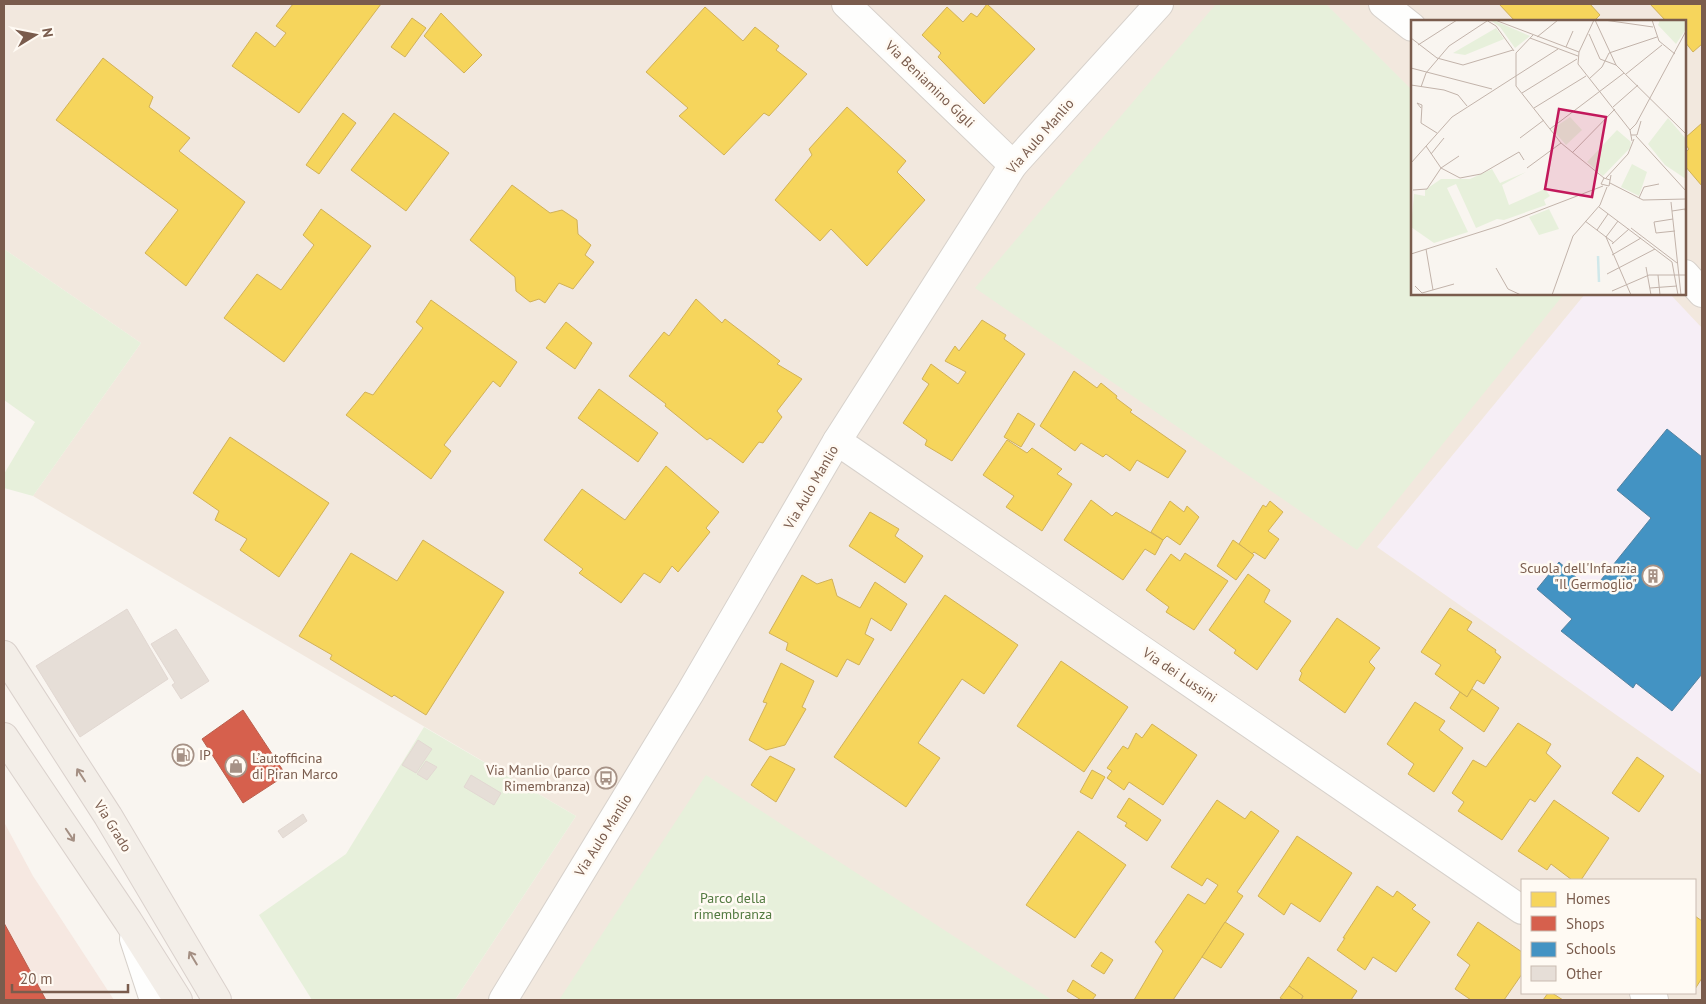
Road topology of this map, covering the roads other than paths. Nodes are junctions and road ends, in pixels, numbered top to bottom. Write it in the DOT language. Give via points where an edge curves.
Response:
graph roads {
  1 [pos="846,4"];
  2 [pos="1159,4"];
  3 [pos="1383,4"];
  4 [pos="1411,26"];
  5 [pos="1013,165"];
  6 [pos="1686,275"];
  7 [pos="1702,293"];
  8 [pos="837,441"];
  9 [pos="4,655"];
  10 [pos="4,737"];
  11 [pos="1521,909"];
  12 [pos="128,921"];
  13 [pos="154,1000"];
  14 [pos="178,1000"];
  15 [pos="218,1000"];
  16 [pos="503,1000"];
  1 -- 5 [label="street, Via Beniamino Gigli"];
  2 -- 5 [label="street, Via Aulo Manlio"];
  3 -- 4 [label="street"];
  5 -- 8 [label="street, Via Aulo Manlio"];
  6 -- 7 [label="street"];
  8 -- 11 [label="street, Via dei Lussini"];
  8 -- 16 [label="street, Via Aulo Manlio" via="690,693"];
  15 -- 9 [label="main road, Via Grado, one-way" via="108,816"];
  10 -- 12 [label="main road, one-way"];
  12 -- 13 [label="street"];
  12 -- 14 [label="main road"];
}
